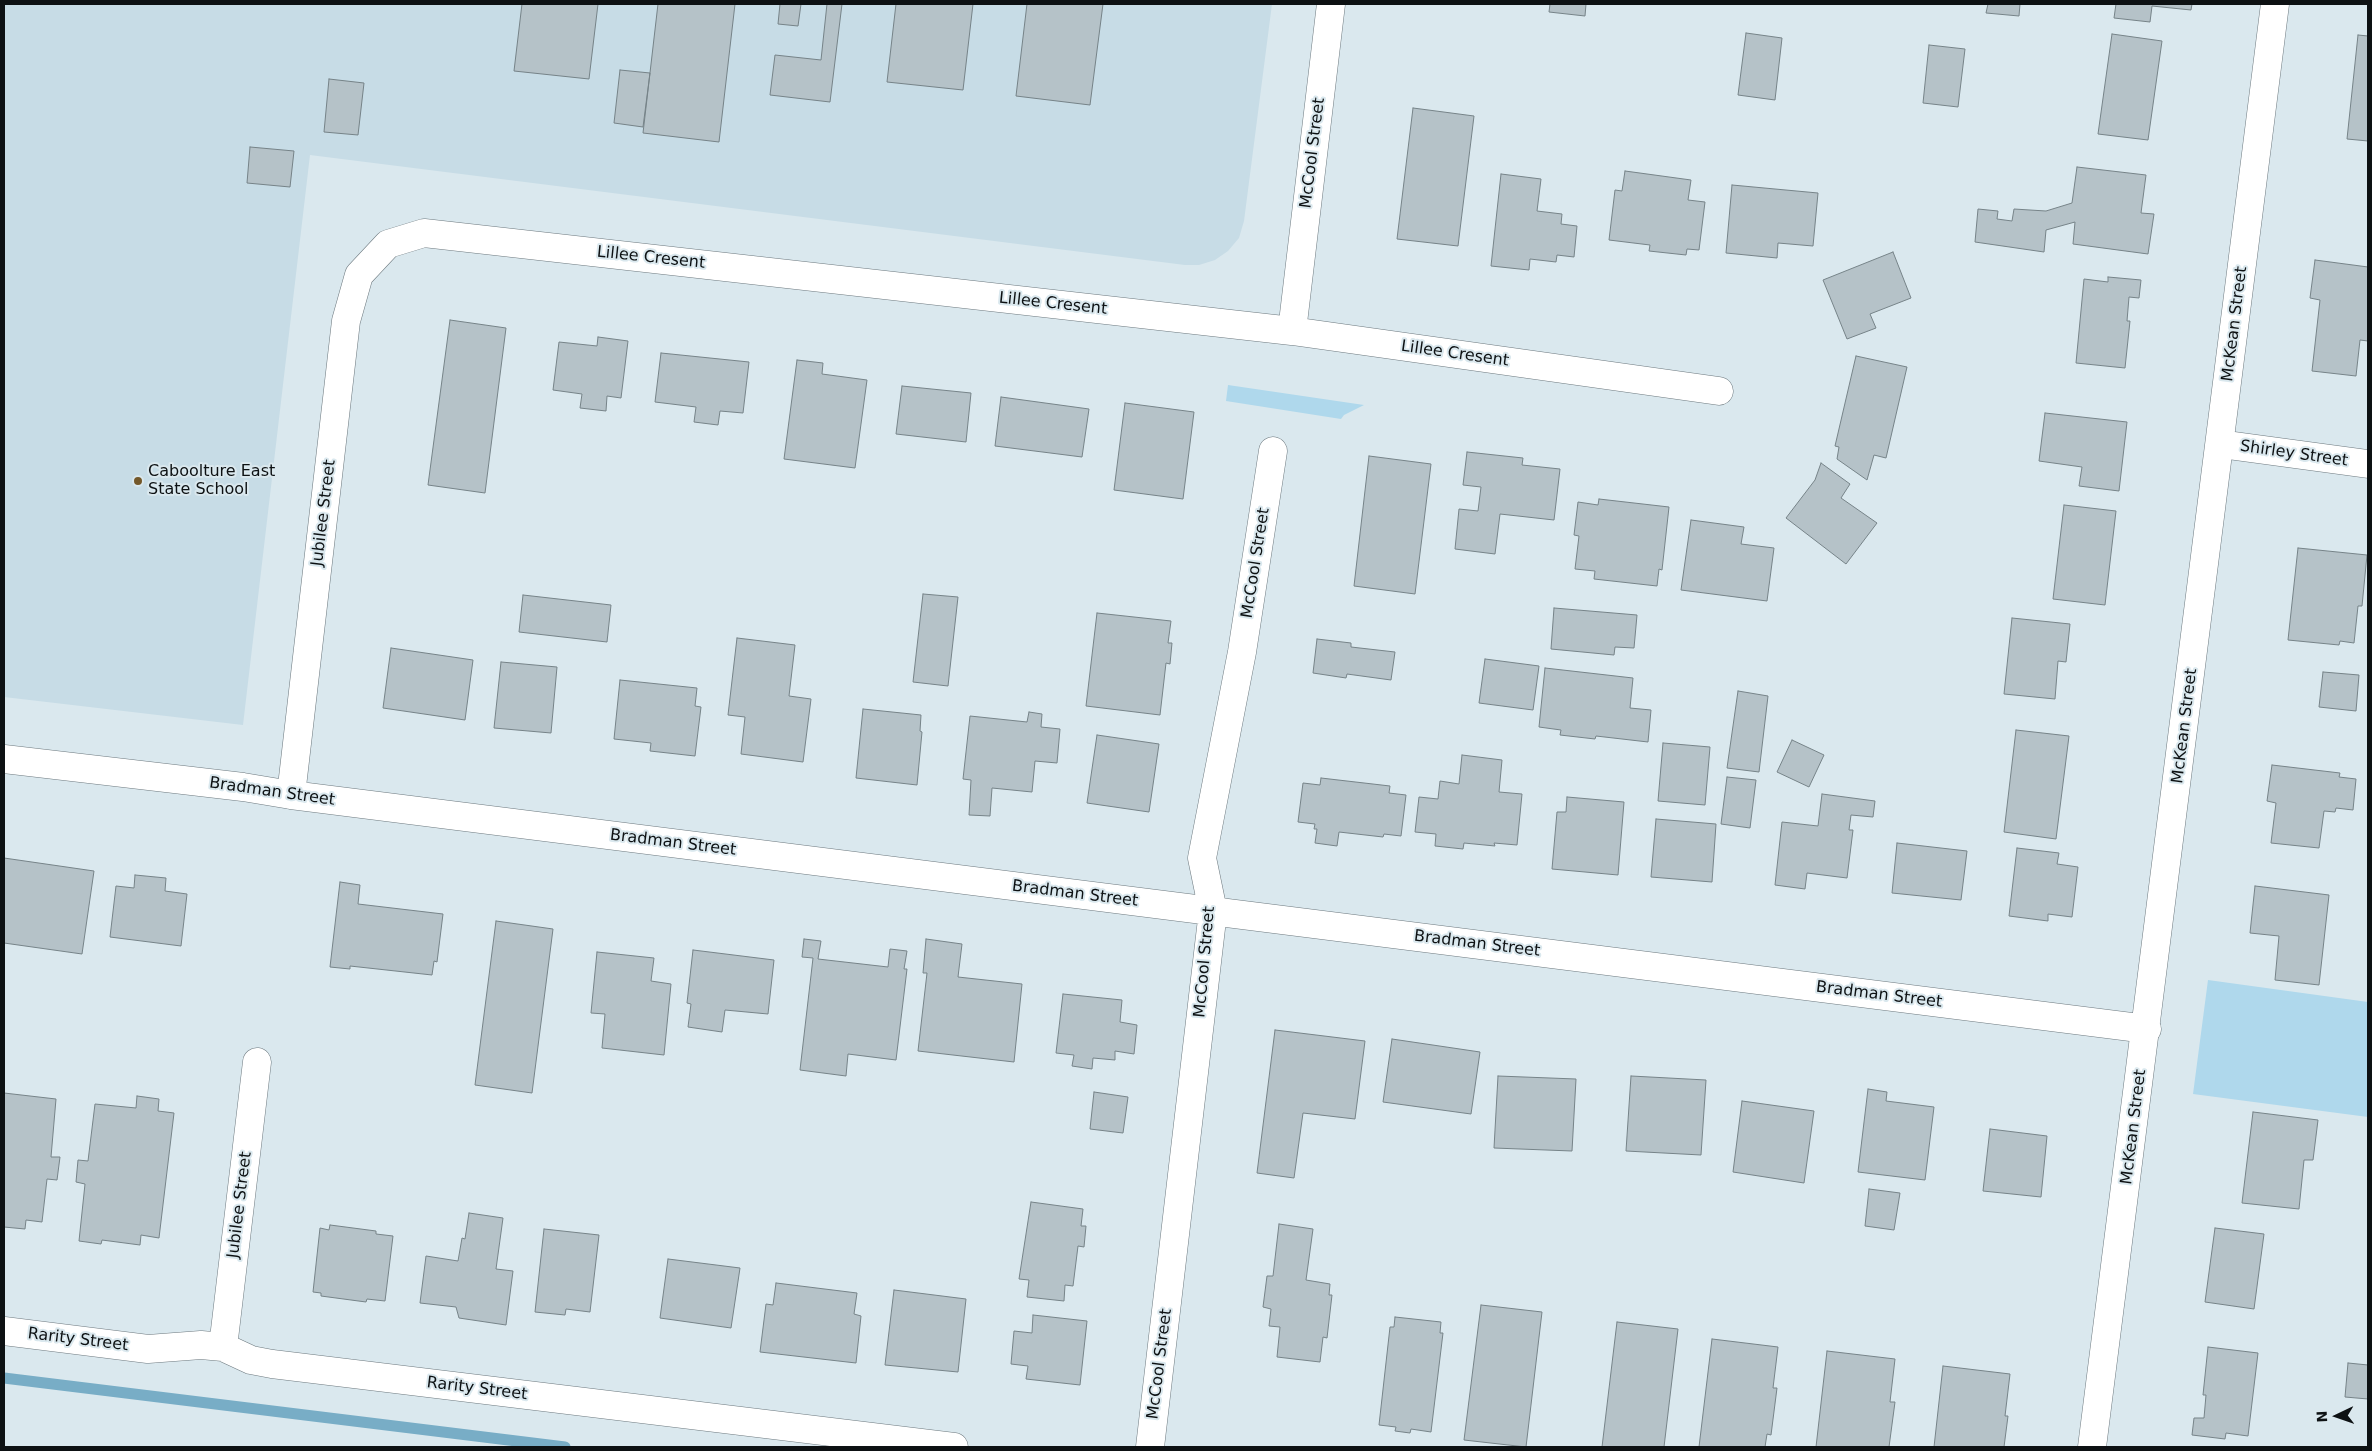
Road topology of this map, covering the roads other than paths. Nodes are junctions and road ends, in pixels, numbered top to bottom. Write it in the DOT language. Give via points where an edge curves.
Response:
graph roads {
  1 [pos="1331,4"];
  2 [pos="2275,4"];
  3 [pos="388,244"];
  4 [pos="1292,331"];
  5 [pos="1719,391"];
  6 [pos="2220,444"];
  7 [pos="1272,451"];
  8 [pos="2368,464"];
  9 [pos="4,760"];
  10 [pos="291,795"];
  11 [pos="1213,911"];
  12 [pos="2147,1029"];
  13 [pos="257,1062"];
  14 [pos="4,1331"];
  15 [pos="223,1347"];
  16 [pos="954,1447"];
  17 [pos="1150,1447"];
  18 [pos="2092,1447"];
  1 -- 4 [label="street, McCool Street"];
  2 -- 6 [label="street, McKean Street"];
  3 -- 4 [label="street, Lillee Cresent" via="424,232"];
  3 -- 10 [label="street, Jubilee Street" via="359,275 346,321"];
  4 -- 5 [label="street, Lillee Cresent"];
  6 -- 8 [label="street, Shirley Street"];
  6 -- 12 [label="street, McKean Street"];
  7 -- 11 [label="street, McCool Street" via="1242,652 1202,858"];
  9 -- 10 [label="street, Bradman Street"];
  10 -- 11 [label="street, Bradman Street"];
  11 -- 12 [label="street, Bradman Street"];
  11 -- 17 [label="street, McCool Street"];
  12 -- 18 [label="street, McKean Street"];
  13 -- 15 [label="street, Jubilee Street"];
  14 -- 15 [label="street, Rarity Street" via="148,1349 201,1345"];
  15 -- 16 [label="street, Rarity Street" via="251,1360 272,1364"];
}
